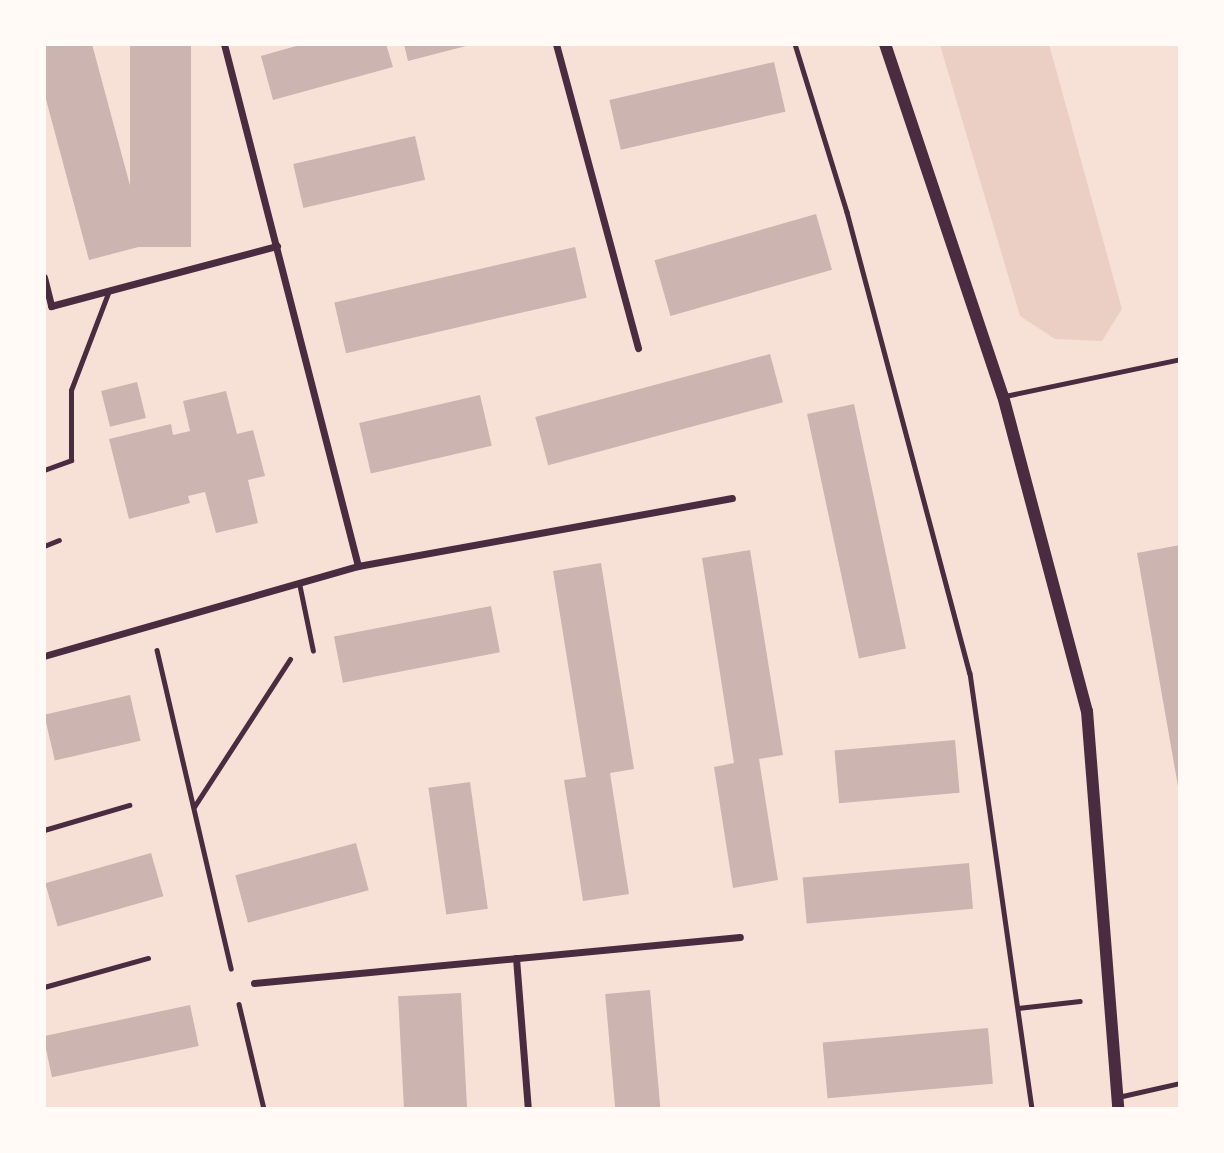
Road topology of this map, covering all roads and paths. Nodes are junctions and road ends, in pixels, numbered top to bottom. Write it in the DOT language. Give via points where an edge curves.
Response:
graph roads {
  1 [pos="224,44"];
  2 [pos="556,44"];
  3 [pos="795,44"];
  4 [pos="885,44"];
  5 [pos="277,246"];
  6 [pos="44,277"];
  7 [pos="108,293"];
  8 [pos="638,348"];
  9 [pos="1180,359"];
  10 [pos="1003,396"];
  11 [pos="44,470"];
  12 [pos="732,498"];
  13 [pos="59,540"];
  14 [pos="44,546"];
  15 [pos="358,566"];
  16 [pos="299,583"];
  17 [pos="151,625"];
  18 [pos="310,629"];
  19 [pos="313,651"];
  20 [pos="44,656"];
  21 [pos="129,804"];
  22 [pos="193,807"];
  23 [pos="44,830"];
  24 [pos="740,937"];
  25 [pos="148,958"];
  26 [pos="516,958"];
  27 [pos="233,978"];
  28 [pos="254,983"];
  29 [pos="44,987"];
  30 [pos="236,991"];
  31 [pos="1108,999"];
  32 [pos="1018,1008"];
  33 [pos="1180,1083"];
  34 [pos="1117,1104"];
  35 [pos="264,1109"];
  36 [pos="528,1109"];
  37 [pos="1032,1109"];
  1 -- 5 [label="street"];
  2 -- 8 [label="street"];
  3 -- 32 [label="path" via="847,212 970,673"];
  4 -- 10 [label="street"];
  5 -- 7 [label="street"];
  5 -- 15 [label="street"];
  6 -- 7 [label="street" via="51,306"];
  7 -- 11 [label="lane" via="71,390 71,460"];
  9 -- 10 [label="lane"];
  10 -- 31 [label="street" via="1087,711"];
  12 -- 15 [label="street"];
  13 -- 14 [label="lane"];
  15 -- 16 [label="street"];
  16 -- 17 [label="street"];
  16 -- 18 [label="lane"];
  17 -- 20 [label="street"];
  17 -- 22 [label="path"];
  18 -- 19 [label="lane"];
  18 -- 22 [label="path"];
  21 -- 23 [label="lane"];
  22 -- 27 [label="path"];
  24 -- 26 [label="street"];
  25 -- 29 [label="lane"];
  26 -- 28 [label="street"];
  26 -- 36 [label="street"];
  30 -- 35 [label="path"];
  31 -- 32 [label="path"];
  31 -- 34 [label="street"];
  32 -- 37 [label="path"];
  33 -- 34 [label="lane"];
}
